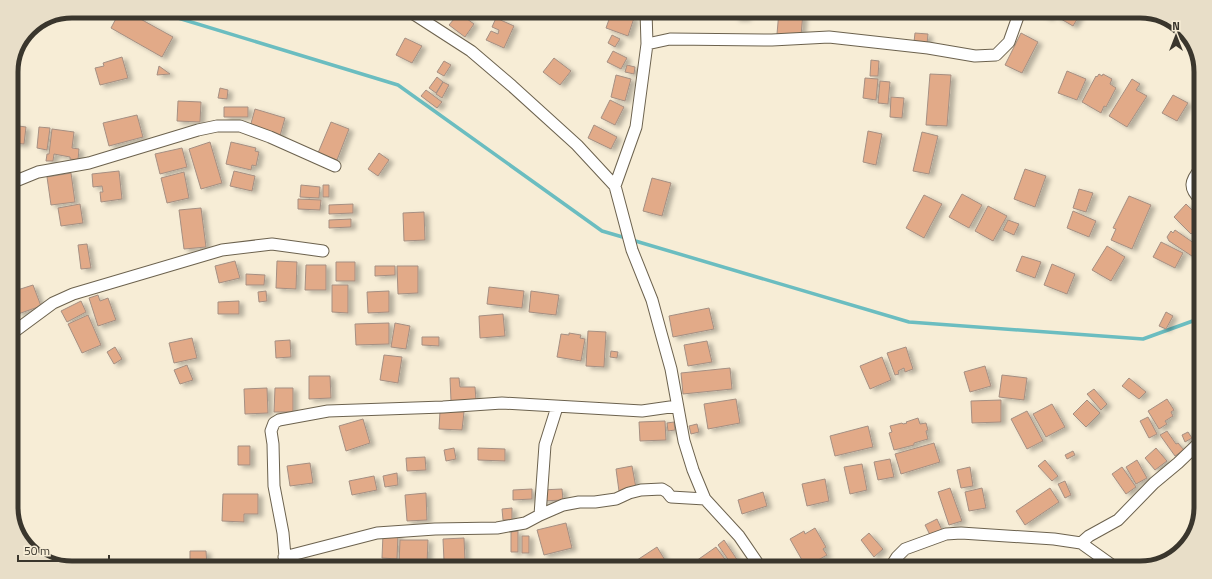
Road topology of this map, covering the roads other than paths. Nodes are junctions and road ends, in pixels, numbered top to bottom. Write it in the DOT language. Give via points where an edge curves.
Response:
graph roads {
  1 [pos="420,18"];
  2 [pos="646,18"];
  3 [pos="1018,18"];
  4 [pos="647,44"];
  5 [pos="335,166"];
  6 [pos="1194,177"];
  7 [pos="18,180"];
  8 [pos="615,186"];
  9 [pos="1194,193"];
  10 [pos="323,251"];
  11 [pos="18,329"];
  12 [pos="677,406"];
  13 [pos="557,407"];
  14 [pos="1194,448"];
  15 [pos="705,499"];
  16 [pos="540,515"];
  17 [pos="1081,543"];
  18 [pos="285,561"];
  19 [pos="291,561"];
  20 [pos="756,561"];
  21 [pos="894,561"];
  22 [pos="1106,561"];
  1 -- 8 [label="street" via="471,51 512,86 577,145"];
  2 -- 4 [label="street"];
  3 -- 4 [label="street" via="1009,42 996,55 975,56 829,37 772,40 670,39"];
  4 -- 8 [label="street" via="636,128"];
  5 -- 7 [label="street" via="240,126 217,126 89,163 38,172"];
  6 -- 9 [label="street"];
  8 -- 12 [label="street" via="632,250 652,300"];
  10 -- 11 [label="street" via="272,244 222,250 73,294 53,303"];
  12 -- 13 [label="street" via="642,411"];
  12 -- 15 [label="street" via="693,470"];
  13 -- 16 [label="street" via="545,445"];
  13 -- 18 [label="street" via="502,403 328,411 279,420 274,423 271,431 274,486 283,533"];
  14 -- 17 [label="street" via="1118,520"];
  15 -- 16 [label="street" via="670,497 662,489 641,490 616,499 579,502"];
  15 -- 20 [label="street" via="739,536"];
  16 -- 19 [label="street" via="525,524 497,528 378,533"];
  17 -- 21 [label="street" via="999,535 946,534 905,549"];
  17 -- 22 [label="street"];
}
